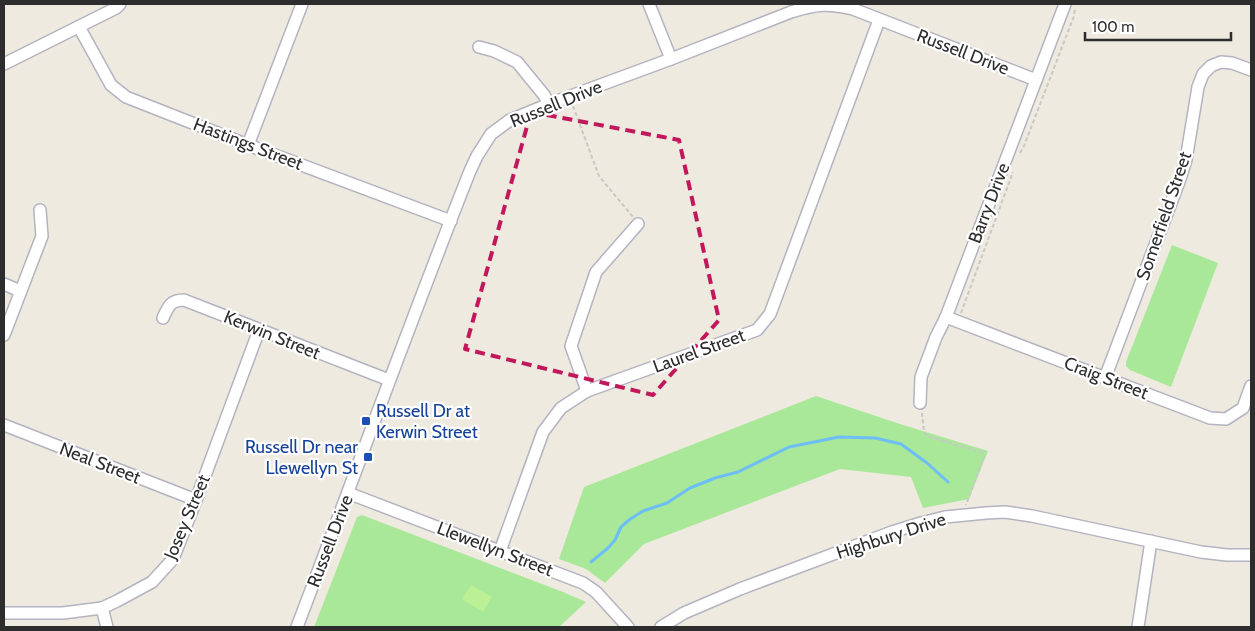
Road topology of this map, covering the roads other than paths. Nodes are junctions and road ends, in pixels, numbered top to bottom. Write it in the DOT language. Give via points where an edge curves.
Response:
graph roads {
  1 [pos="120,4"];
  2 [pos="302,4"];
  3 [pos="649,4"];
  4 [pos="1066,4"];
  5 [pos="790,8"];
  6 [pos="879,20"];
  7 [pos="79,27"];
  8 [pos="479,47"];
  9 [pos="671,60"];
  10 [pos="4,64"];
  11 [pos="1251,70"];
  12 [pos="1036,80"];
  13 [pos="549,104"];
  14 [pos="248,145"];
  15 [pos="40,210"];
  16 [pos="451,221"];
  17 [pos="638,224"];
  18 [pos="4,284"];
  19 [pos="20,291"];
  20 [pos="946,317"];
  21 [pos="163,318"];
  22 [pos="259,330"];
  23 [pos="4,334"];
  24 [pos="1105,378"];
  25 [pos="389,380"];
  26 [pos="1251,386"];
  27 [pos="587,391"];
  28 [pos="920,403"];
  29 [pos="4,425"];
  30 [pos="348,493"];
  31 [pos="196,500"];
  32 [pos="1151,541"];
  33 [pos="500,551"];
  34 [pos="1251,555"];
  35 [pos="102,608"];
  36 [pos="4,613"];
  37 [pos="107,627"];
  38 [pos="297,627"];
  39 [pos="628,627"];
  40 [pos="661,627"];
  41 [pos="1138,627"];
  1 -- 7 [label="street"];
  2 -- 14 [label="street"];
  3 -- 9 [label="street"];
  4 -- 12 [label="street, Barry Drive"];
  5 -- 6 [label="street, Russell Drive" via="837,5"];
  5 -- 9 [label="street, Russell Drive"];
  6 -- 12 [label="street, Russell Drive"];
  6 -- 27 [label="street, Laurel Street" via="770,314 757,330"];
  7 -- 10 [label="street"];
  7 -- 14 [label="street, Hastings Street" via="111,85 126,97"];
  8 -- 13 [label="street" via="516,62"];
  9 -- 13 [label="street, Russell Drive"];
  11 -- 24 [label="street, Somerfield Street" via="1221,62 1203,74 1180,180"];
  12 -- 20 [label="street, Barry Drive"];
  13 -- 16 [label="street, Russell Drive" via="510,120 491,134 477,156"];
  14 -- 16 [label="street, Hastings Street"];
  15 -- 19 [label="street" via="42,236"];
  16 -- 25 [label="street, Russell Drive"];
  17 -- 27 [label="street" via="596,272 571,346"];
  18 -- 19 [label="street"];
  19 -- 23 [label="street"];
  20 -- 24 [label="street, Craig Street"];
  20 -- 28 [label="street, Barry Drive" via="921,377"];
  21 -- 22 [label="street, Kerwin Street" via="169,305 184,300"];
  22 -- 25 [label="street, Kerwin Street"];
  22 -- 31 [label="street, Josey Street"];
  24 -- 26 [label="street, Craig Street" via="1210,418 1226,419 1243,408"];
  25 -- 30 [label="street, Russell Drive"];
  27 -- 33 [label="street, Laurel Street" via="561,408 543,432"];
  29 -- 31 [label="street, Neal Street"];
  30 -- 33 [label="street, Llewellyn Street"];
  30 -- 38 [label="street, Russell Drive"];
  31 -- 35 [label="street, Josey Street" via="173,559 152,582"];
  32 -- 34 [label="street, Highbury Drive" via="1201,552"];
  32 -- 40 [label="street, Highbury Drive" via="1023,514 1005,512 944,517 892,532 740,589 684,613"];
  32 -- 41 [label="street"];
  33 -- 39 [label="street, Llewellyn Street" via="583,583 596,592"];
  35 -- 36 [label="street, Josey Street" via="63,613"];
  35 -- 37 [label="street"];
}
